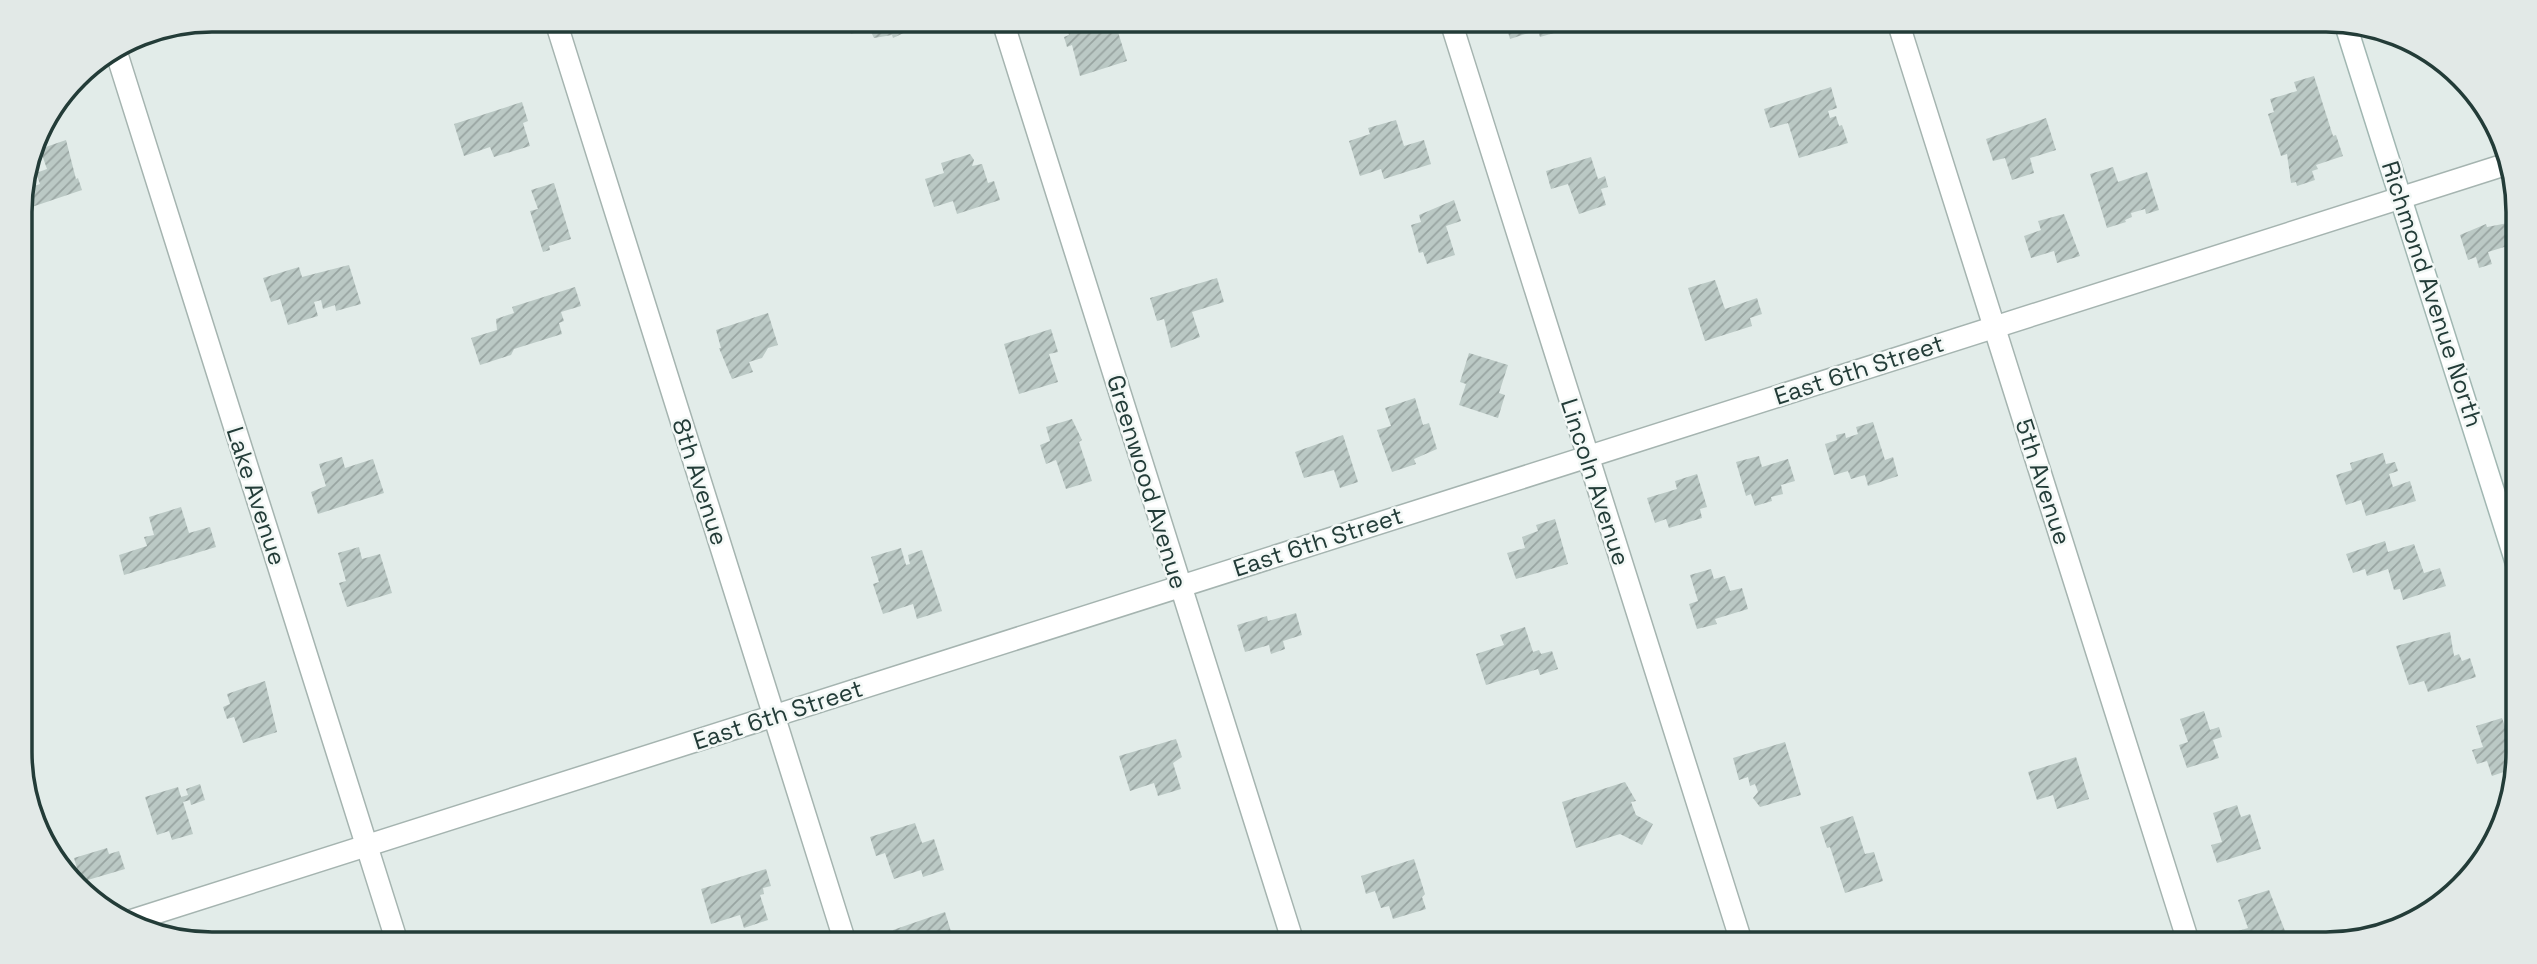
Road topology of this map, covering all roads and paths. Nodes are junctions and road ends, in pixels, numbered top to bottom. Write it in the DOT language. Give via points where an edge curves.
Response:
graph roads {
  1 [pos="559,32"];
  2 [pos="1006,32"];
  3 [pos="1454,32"];
  4 [pos="1901,32"];
  5 [pos="2348,33"];
  6 [pos="118,58"];
  7 [pos="2499,167"];
  8 [pos="2402,199"];
  9 [pos="1994,328"];
  10 [pos="1587,457"];
  11 [pos="2506,530"];
  12 [pos="1179,587"];
  13 [pos="775,716"];
  14 [pos="367,846"];
  15 [pos="142,918"];
  16 [pos="394,932"];
  17 [pos="842,932"];
  18 [pos="1290,932"];
  19 [pos="1738,932"];
  20 [pos="2185,932"];
  1 -- 13 [label="street, 8th Avenue"];
  2 -- 12 [label="street, Greenwood Avenue"];
  3 -- 10 [label="street, Lincoln Avenue"];
  4 -- 9 [label="street, 5th Avenue"];
  5 -- 8 [label="street, Richmond Avenue North"];
  6 -- 14 [label="street, Lake Avenue"];
  7 -- 8 [label="street, East 6th Street"];
  8 -- 9 [label="street, East 6th Street"];
  8 -- 11 [label="street, Richmond Avenue North"];
  9 -- 10 [label="street, East 6th Street"];
  9 -- 20 [label="street, 5th Avenue"];
  10 -- 12 [label="street, East 6th Street"];
  10 -- 19 [label="street, Lincoln Avenue"];
  12 -- 13 [label="street, East 6th Street"];
  12 -- 18 [label="street, Greenwood Avenue"];
  13 -- 14 [label="street, East 6th Street"];
  13 -- 17 [label="street, 8th Avenue"];
  14 -- 15 [label="street, East 6th Street"];
  14 -- 16 [label="street, Lake Avenue"];
}
